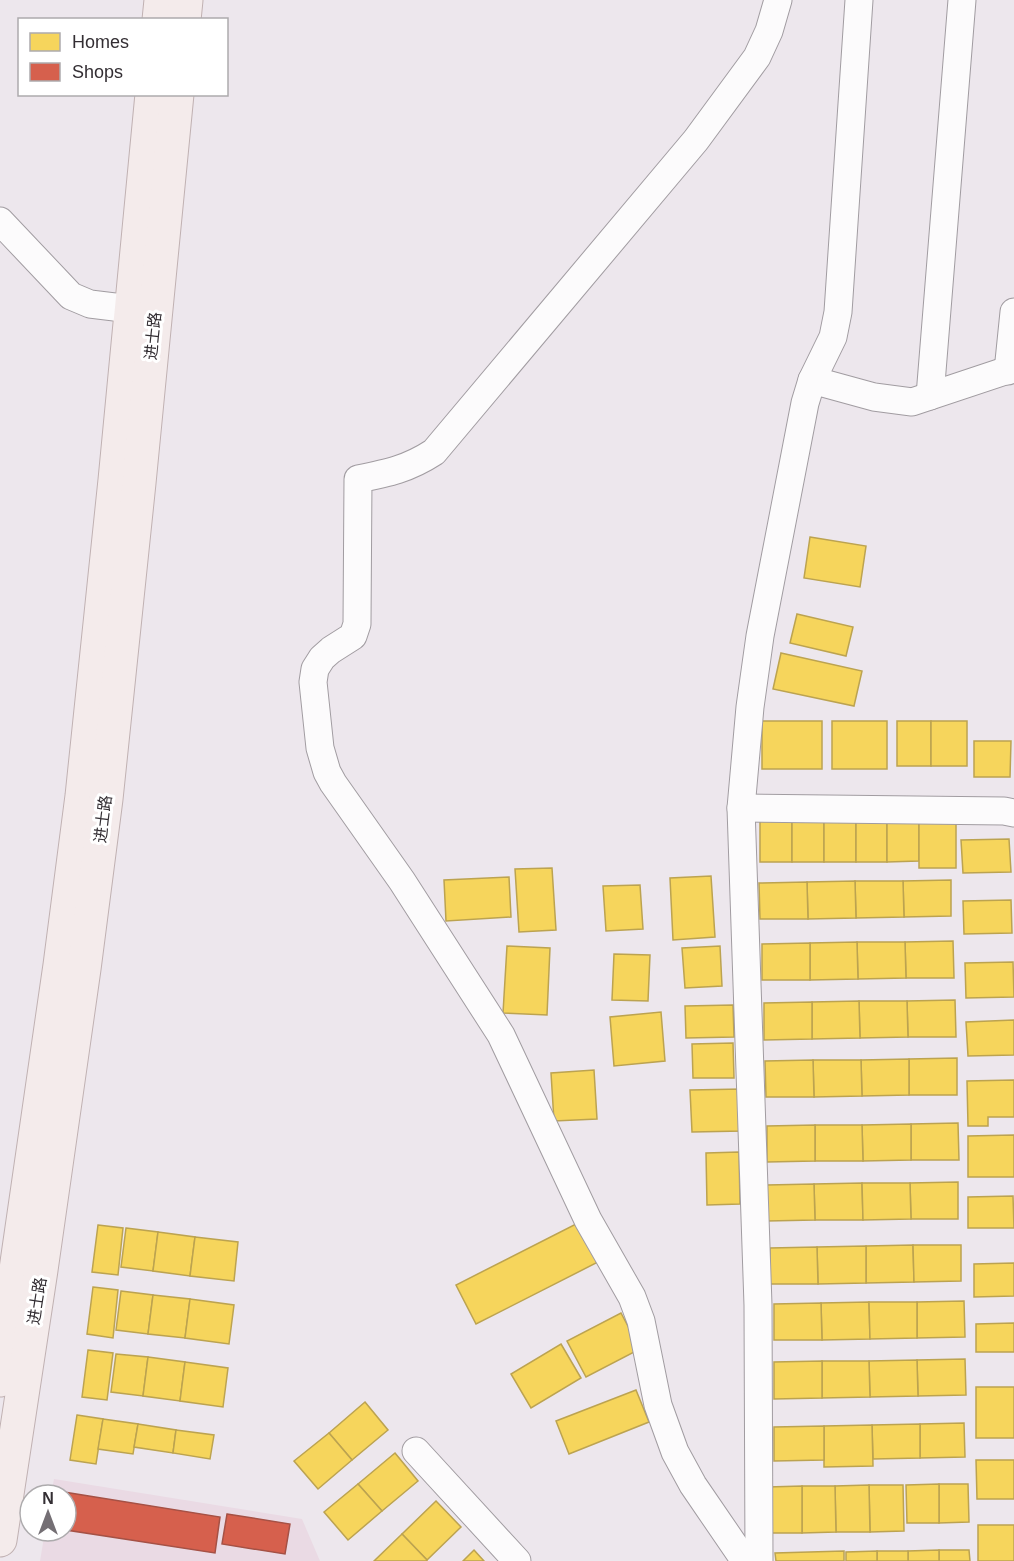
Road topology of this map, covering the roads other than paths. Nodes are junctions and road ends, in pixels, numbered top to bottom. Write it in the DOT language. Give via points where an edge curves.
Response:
graph roads {
  1 [pos="161,0"];
  2 [pos="186,0"];
  3 [pos="778,0"];
  4 [pos="859,0"];
  5 [pos="962,0"];
  6 [pos="159,18"];
  7 [pos="184,18"];
  8 [pos="152,96"];
  9 [pos="177,96"];
  10 [pos="0,221"];
  11 [pos="131,309"];
  12 [pos="1014,312"];
  13 [pos="1011,370"];
  14 [pos="812,380"];
  15 [pos="930,396"];
  16 [pos="741,808"];
  17 [pos="1014,813"];
  18 [pos="0,1380"];
  19 [pos="416,1451"];
  20 [pos="0,1540"];
  21 [pos="517,1561"];
  22 [pos="745,1561"];
  23 [pos="759,1561"];
  1 -- 6 [label="main road"];
  2 -- 7 [label="main road"];
  3 -- 22 [label="street" via="757,57 696,140 434,452 392,472 358,479 357,624 353,636 322,658 313,682 320,748 327,772 501,1035 588,1220 632,1297 641,1321 658,1405 675,1452"];
  4 -- 14 [label="street" via="838,312 833,337"];
  5 -- 15 [label="street"];
  8 -- 11 [label="main road, 进士路"];
  9 -- 20 [label="main road, 进士路" via="106,799"];
  10 -- 11 [label="street" via="71,296 90,304"];
  11 -- 18 [label="main road, 进士路" via="82,796"];
  12 -- 13 [label="street"];
  13 -- 15 [label="street"];
  14 -- 15 [label="street" via="874,397 912,402"];
  14 -- 16 [label="street" via="760,636"];
  16 -- 17 [label="street"];
  16 -- 23 [label="street" via="758,1305"];
  19 -- 21 [label="street"];
}
